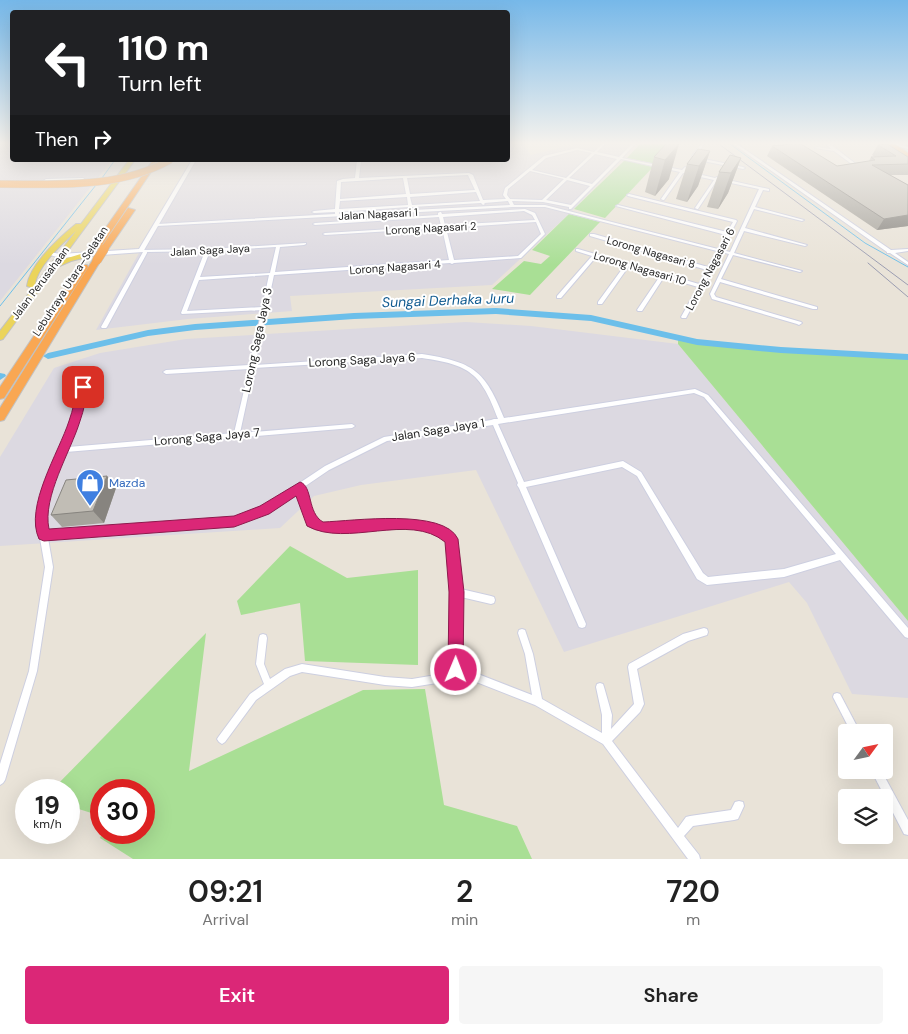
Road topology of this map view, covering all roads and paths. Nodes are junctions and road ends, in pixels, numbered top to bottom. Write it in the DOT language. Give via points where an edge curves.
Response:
graph roads {
  1 [pos="105,184"];
  2 [pos="114,184"];
  3 [pos="141,184"];
  4 [pos="147,184"];
  5 [pos="181,184"];
  6 [pos="339,184"];
  7 [pos="405,184"];
  8 [pos="475,184"];
  9 [pos="512,184"];
  10 [pos="561,184"];
  11 [pos="586,184"];
  12 [pos="674,184"];
  13 [pos="713,184"];
  14 [pos="744,184"];
  15 [pos="792,184"];
  16 [pos="593,186"];
  17 [pos="762,188"];
  18 [pos="768,190"];
  19 [pos="478,191"];
  20 [pos="106,193"];
  21 [pos="629,195"];
  22 [pos="408,196"];
  23 [pos="663,199"];
  24 [pos="338,200"];
  25 [pos="510,200"];
  26 [pos="543,201"];
  27 [pos="482,202"];
  28 [pos="410,206"];
  29 [pos="513,206"];
  30 [pos="572,206"];
  31 [pos="618,206"];
  32 [pos="485,208"];
  33 [pos="697,208"];
  34 [pos="753,208"];
  35 [pos="568,210"];
  36 [pos="314,212"];
  37 [pos="411,212"];
  38 [pos="337,213"];
  39 [pos="440,213"];
  40 [pos="87,218"];
  41 [pos="802,220"];
  42 [pos="537,221"];
  43 [pos="315,224"];
  44 [pos="158,225"];
  45 [pos="443,227"];
  46 [pos="80,229"];
  47 [pos="743,229"];
  48 [pos="325,234"];
  49 [pos="728,234"];
  50 [pos="592,235"];
  51 [pos="304,244"];
  52 [pos="805,245"];
  53 [pos="68,246"];
  54 [pos="278,246"];
  55 [pos="100,249"];
  56 [pos="208,250"];
  57 [pos="578,250"];
  58 [pos="720,250"];
  59 [pos="908,250"];
  60 [pos="143,252"];
  61 [pos="889,252"];
  62 [pos="731,253"];
  63 [pos="55,255"];
  64 [pos="595,255"];
  65 [pos="87,258"];
  66 [pos="452,263"];
  67 [pos="908,264"];
  68 [pos="628,265"];
  69 [pos="710,268"];
  70 [pos="50,270"];
  71 [pos="800,271"];
  72 [pos="272,274"];
  73 [pos="663,275"];
  74 [pos="198,279"];
  75 [pos="718,280"];
  76 [pos="701,286"];
  77 [pos="559,297"];
  78 [pos="600,303"];
  79 [pos="815,308"];
  80 [pos="640,310"];
  81 [pos="264,311"];
  82 [pos="184,313"];
  83 [pos="684,317"];
  84 [pos="799,323"];
  85 [pos="0,327"];
  86 [pos="104,327"];
  87 [pos="0,337"];
  88 [pos="252,366"];
  89 [pos="166,372"];
  90 [pos="83,387"];
  91 [pos="0,395"];
  92 [pos="0,417"];
  93 [pos="498,420"];
  94 [pos="352,426"];
  95 [pos="237,434"];
  96 [pos="62,450"];
  97 [pos="520,486"];
  98 [pos="300,487"];
  99 [pos="44,535"];
  100 [pos="841,556"];
  101 [pos="457,592"];
  102 [pos="491,600"];
  103 [pos="582,624"];
  104 [pos="704,632"];
  105 [pos="522,633"];
  106 [pos="908,634"];
  107 [pos="263,638"];
  108 [pos="456,670"];
  109 [pos="268,684"];
  110 [pos="600,687"];
  111 [pos="837,697"];
  112 [pos="538,702"];
  113 [pos="852,724"];
  114 [pos="222,739"];
  115 [pos="606,741"];
  116 [pos="881,779"];
  117 [pos="0,780"];
  118 [pos="739,806"];
  119 [pos="908,830"];
  120 [pos="678,836"];
  121 [pos="695,859"];
  1 -- 20 [label="street" via="108,185"];
  2 -- 20 [label="main road, Jalan Perusahaan"];
  3 -- 55 [label="highway, Lebuhraya Utara–Selatan"];
  4 -- 55 [label="highway, Lebuhraya Utara–Selatan"];
  5 -- 44 [label="street"];
  6 -- 24 [label="street"];
  7 -- 22 [label="street"];
  8 -- 19 [label="street"];
  9 -- 25 [label="street" via="505,195"];
  10 -- 26 [label="street"];
  11 -- 16 [label="street"];
  12 -- 23 [label="street"];
  13 -- 33 [label="street"];
  14 -- 17 [label="street"];
  15 -- 61 [label="street"];
  16 -- 30 [label="street"];
  17 -- 18 [label="street"];
  17 -- 34 [label="street"];
  19 -- 22 [label="street"];
  19 -- 27 [label="street"];
  20 -- 40 [label="main road, Jalan Perusahaan"];
  21 -- 49 [label="street, Lorong Nagasari 6" via="735,221"];
  22 -- 24 [label="street"];
  22 -- 28 [label="street"];
  24 -- 38 [label="street"];
  25 -- 26 [label="street, Jalan Nagasari 1"];
  25 -- 27 [label="street, Jalan Nagasari 1"];
  25 -- 29 [label="street"];
  26 -- 30 [label="street, Jalan Nagasari 1"];
  27 -- 28 [label="street, Jalan Nagasari 1"];
  27 -- 32 [label="street"];
  28 -- 37 [label="street"];
  28 -- 38 [label="street, Jalan Nagasari 1"];
  29 -- 32 [label="street, Jalan Nagasari 1"];
  29 -- 35 [label="street, Jalan Nagasari 1"];
  30 -- 35 [label="street"];
  31 -- 49 [label="street"];
  32 -- 39 [label="street, Jalan Nagasari 1"];
  34 -- 41 [label="street"];
  34 -- 47 [label="street"];
  35 -- 58 [label="street, Jalan Nagasari 1"];
  36 -- 38 [label="street"];
  37 -- 38 [label="street, Jalan Nagasari 1"];
  37 -- 39 [label="street, Jalan Nagasari 1"];
  38 -- 44 [label="street, Jalan Nagasari 1"];
  39 -- 42 [label="street" via="525,210 534,214"];
  39 -- 43 [label="street"];
  39 -- 45 [label="street"];
  40 -- 46 [label="main road, Jalan Perusahaan"];
  40 -- 63 [label="main road" via="68,233"];
  42 -- 45 [label="street, Lorong Nagasari 2"];
  42 -- 66 [label="street, Lorong Nagasari 4" via="543,234 519,257"];
  44 -- 60 [label="street"];
  45 -- 48 [label="street, Lorong Nagasari 2"];
  45 -- 66 [label="street"];
  46 -- 53 [label="main road, Jalan Perusahaan"];
  46 -- 63 [label="main road, Jalan Perusahaan"];
  47 -- 52 [label="street"];
  47 -- 62 [label="street"];
  49 -- 58 [label="street, Lorong Nagasari 6"];
  50 -- 69 [label="street, Lorong Nagasari 8"];
  51 -- 54 [label="street, Jalan Saga Jaya"];
  53 -- 63 [label="main road, Jalan Perusahaan"];
  53 -- 65 [label="main road" via="70,252"];
  54 -- 56 [label="street, Jalan Saga Jaya"];
  54 -- 72 [label="street, Lorong Saga Jaya 3"];
  55 -- 65 [label="highway, Lebuhraya Utara–Selatan, bridge"];
  56 -- 60 [label="street, Jalan Saga Jaya"];
  56 -- 74 [label="street"];
  57 -- 64 [label="street, Lorong Nagasari 10"];
  58 -- 62 [label="street, Jalan Nagasari 1"];
  58 -- 69 [label="street, Lorong Nagasari 6"];
  59 -- 61 [label="street"];
  60 -- 65 [label="street"];
  60 -- 86 [label="street"];
  61 -- 67 [label="street"];
  62 -- 71 [label="street, Jalan Nagasari 1"];
  62 -- 75 [label="street"];
  63 -- 65 [label="street"];
  63 -- 70 [label="main road, Jalan Perusahaan"];
  63 -- 85 [label="main road, Jalan Perusahaan"];
  64 -- 68 [label="street, Lorong Nagasari 10"];
  64 -- 77 [label="street"];
  65 -- 70 [label="main road" via="66,260"];
  65 -- 91 [label="highway, Lebuhraya Utara–Selatan"];
  65 -- 92 [label="highway, Lebuhraya Utara–Selatan"];
  66 -- 72 [label="street, Lorong Nagasari 4"];
  68 -- 73 [label="street, Lorong Nagasari 10"];
  68 -- 78 [label="street"];
  69 -- 76 [label="street, Lorong Nagasari 6"];
  70 -- 87 [label="main road, Jalan Perusahaan"];
  72 -- 74 [label="street, Lorong Nagasari 4"];
  72 -- 81 [label="street, Lorong Saga Jaya 3"];
  73 -- 76 [label="street, Lorong Nagasari 10"];
  73 -- 80 [label="street"];
  74 -- 82 [label="street"];
  75 -- 79 [label="street"];
  75 -- 84 [label="street" via="712,294 714,298"];
  76 -- 83 [label="street, Lorong Nagasari 6"];
  81 -- 82 [label="street"];
  81 -- 88 [label="street, Lorong Saga Jaya 3"];
  88 -- 89 [label="street, Lorong Saga Jaya 6"];
  88 -- 93 [label="street, Lorong Saga Jaya 6" via="432,357 464,366 478,374 492,392"];
  88 -- 95 [label="street, Lorong Saga Jaya 3"];
  90 -- 96 [label="street" via="75,420"];
  93 -- 97 [label="street, Lorong Saga Jaya 6"];
  93 -- 98 [label="street, Jalan Saga Jaya 1" via="386,439 327,468"];
  93 -- 100 [label="street, Jalan Saga Jaya 1" via="701,392"];
  94 -- 95 [label="street, Lorong Saga Jaya 7"];
  95 -- 96 [label="street, Lorong Saga Jaya 7"];
  96 -- 99 [label="street" via="46,493 41,521"];
  97 -- 100 [label="street" via="622,464 630,467 639,474 700,576 707,580 784,572"];
  97 -- 103 [label="street, Lorong Saga Jaya 6"];
  98 -- 99 [label="street, Jalan Saga Jaya 1" via="265,510 234,521"];
  98 -- 101 [label="street" via="308,517 322,528 417,524 440,530 452,539"];
  99 -- 117 [label="street" via="49,567 33,671"];
  100 -- 106 [label="street"];
  101 -- 102 [label="street"];
  101 -- 108 [label="street"];
  104 -- 115 [label="street" via="686,637 632,667 639,704"];
  105 -- 112 [label="street" via="532,664"];
  107 -- 109 [label="street" via="260,664"];
  108 -- 109 [label="street" via="438,679 412,683 302,668"];
  108 -- 112 [label="street"];
  109 -- 114 [label="street" via="253,697"];
  110 -- 115 [label="street" via="607,715"];
  111 -- 113 [label="street"];
  112 -- 115 [label="street"];
  115 -- 120 [label="street"];
  116 -- 119 [label="street"];
  118 -- 120 [label="street" via="734,815 690,821"];
  120 -- 121 [label="street"];
}
